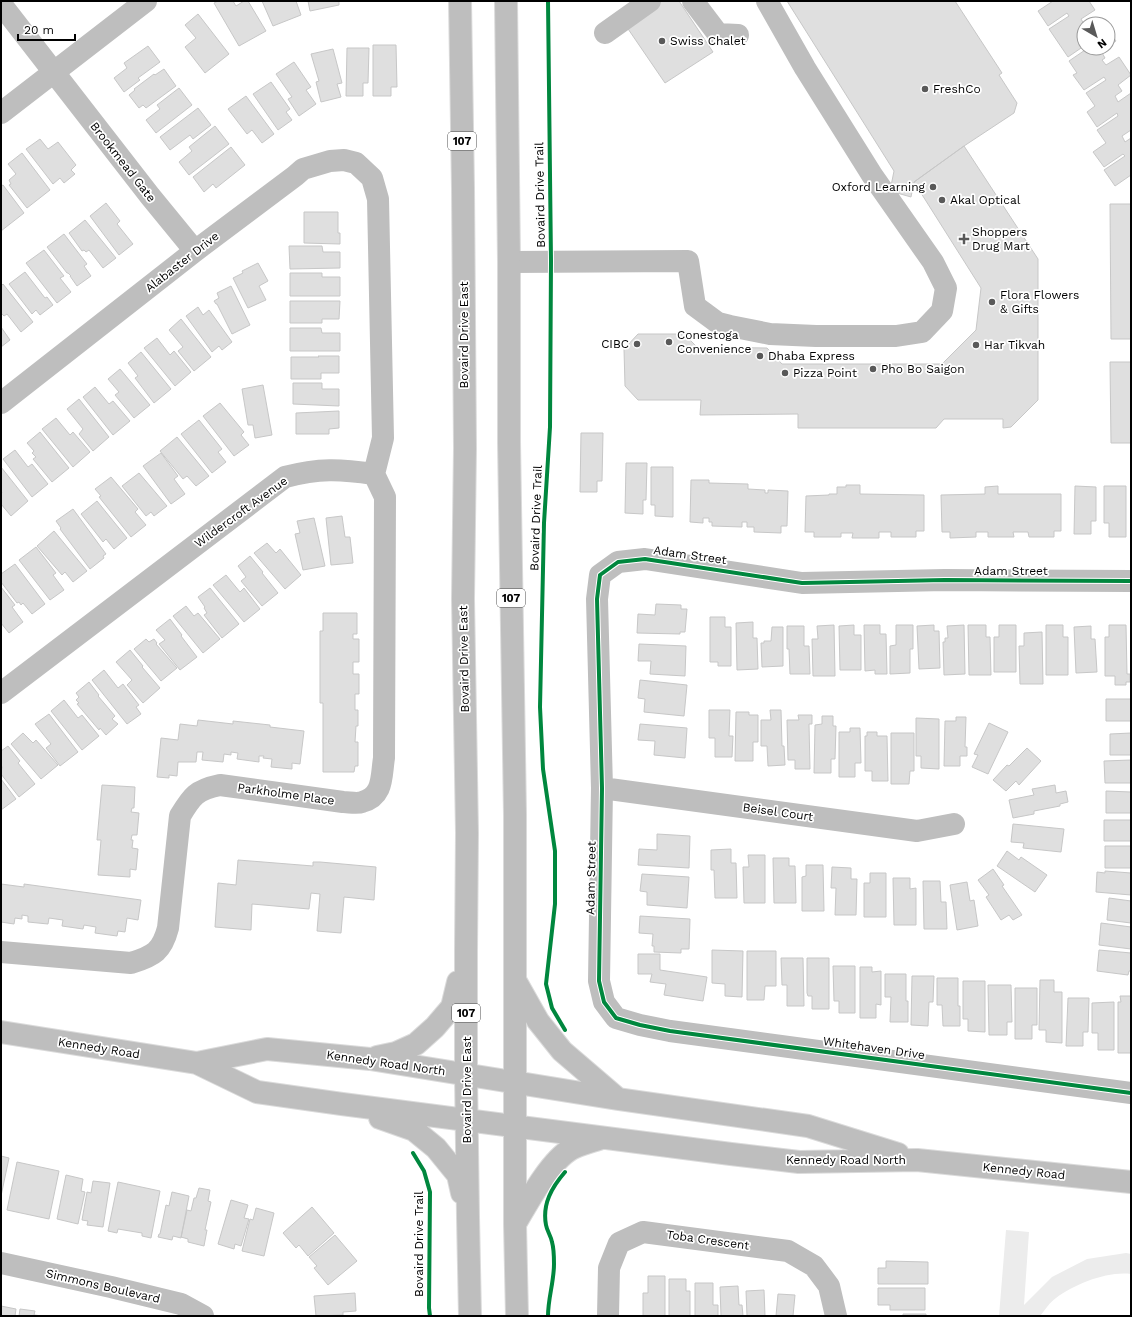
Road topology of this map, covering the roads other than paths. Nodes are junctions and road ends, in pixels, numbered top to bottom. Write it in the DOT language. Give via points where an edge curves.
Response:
graph roads {
  1 [pos="146,1"];
  2 [pos="460,1"];
  3 [pos="506,1"];
  4 [pos="650,1"];
  5 [pos="693,1"];
  6 [pos="767,1"];
  7 [pos="1,4"];
  8 [pos="605,33"];
  9 [pos="738,35"];
  10 [pos="52,72"];
  11 [pos="1,112"];
  12 [pos="195,251"];
  13 [pos="509,262"];
  14 [pos="1,403"];
  15 [pos="374,474"];
  16 [pos="1131,581"];
  17 [pos="1,693"];
  18 [pos="602,788"];
  19 [pos="954,824"];
  20 [pos="466,951"];
  21 [pos="1,952"];
  22 [pos="515,980"];
  23 [pos="616,1018"];
  24 [pos="1,1032"];
  25 [pos="370,1058"];
  26 [pos="197,1063"];
  27 [pos="466,1075"];
  28 [pos="515,1082"];
  29 [pos="1131,1093"];
  30 [pos="618,1099"];
  31 [pos="342,1104"];
  32 [pos="467,1120"];
  33 [pos="515,1126"];
  34 [pos="604,1137"];
  35 [pos="917,1160"];
  36 [pos="1131,1182"];
  37 [pos="468,1217"];
  38 [pos="515,1224"];
  39 [pos="1,1263"];
  40 [pos="203,1316"];
  41 [pos="470,1316"];
  42 [pos="517,1316"];
  43 [pos="608,1316"];
  44 [pos="836,1316"];
  1 -- 10 [label="main road"];
  2 -- 20 [label="main road, Bovaird Drive East / 107" via="465,448 463,599 467,833"];
  3 -- 13 [label="main road, 107"];
  4 -- 8 [label="main road"];
  5 -- 9 [label="main road" via="718,34"];
  6 -- 13 [label="main road" via="819,91 872,175 933,262 946,288 942,311 922,332 896,336 770,334 718,323 695,306 688,261"];
  7 -- 10 [label="main road, Brookmead Gate"];
  10 -- 11 [label="main road"];
  10 -- 12 [label="main road, Brookmead Gate"];
  12 -- 14 [label="main road, Alabaster Drive"];
  12 -- 15 [label="main road, Alabaster Drive" via="304,169 330,160 344,160 356,162 372,178 378,199 383,438"];
  13 -- 22 [label="main road, 107" via="508,442 515,807"];
  15 -- 17 [label="main road, Wildercroft Avenue" via="332,470 285,477"];
  15 -- 21 [label="main road, Parkholme Place" via="385,497 384,758 379,789 374,797 361,803 343,802 220,785 197,792 180,816 168,928 165,941 153,954 131,963"];
  16 -- 18 [label="main road, Adam Street" via="945,580 802,583 645,559 618,562 600,575 597,599"];
  18 -- 19 [label="main road, Beisel Court" via="918,831"];
  18 -- 23 [label="main road, Adam Street" via="599,981 604,1002"];
  20 -- 25 [label="main road" via="452,1008 436,1027 416,1044 396,1053"];
  20 -- 27 [label="main road, Bovaird Drive East / 107"];
  22 -- 28 [label="main road, 107"];
  22 -- 30 [label="main road" via="538,1021 562,1051"];
  23 -- 29 [label="main road, Whitehaven Drive" via="670,1031"];
  24 -- 26 [label="main road, Kennedy Road"];
  25 -- 26 [label="main road, Kennedy Road North" via="267,1049"];
  25 -- 27 [label="main road, Kennedy Road North"];
  26 -- 31 [label="main road, Kennedy Road North" via="257,1092"];
  27 -- 28 [label="main road, Kennedy Road North"];
  27 -- 32 [label="main road, Bovaird Drive East / 107"];
  28 -- 30 [label="main road, Kennedy Road North"];
  28 -- 33 [label="main road, 107"];
  30 -- 35 [label="main road, Kennedy Road North" via="808,1126"];
  31 -- 32 [label="main road, Kennedy Road North"];
  31 -- 37 [label="main road" via="414,1130 436,1148 458,1175"];
  32 -- 33 [label="main road, Kennedy Road North"];
  32 -- 37 [label="main road, Bovaird Drive East / 107"];
  33 -- 34 [label="main road, Kennedy Road North"];
  33 -- 38 [label="main road, 107"];
  34 -- 35 [label="main road, Kennedy Road North" via="799,1162"];
  34 -- 38 [label="main road" via="571,1149 557,1162 536,1189"];
  35 -- 36 [label="main road, Kennedy Road"];
  37 -- 41 [label="main road, Bovaird Drive East / 107"];
  38 -- 42 [label="main road, 107"];
  39 -- 40 [label="main road, Simmons Boulevard" via="181,1304"];
  43 -- 44 [label="main road, Toba Crescent" via="609,1268 619,1243 643,1232 788,1251 814,1266 829,1286"];
}
